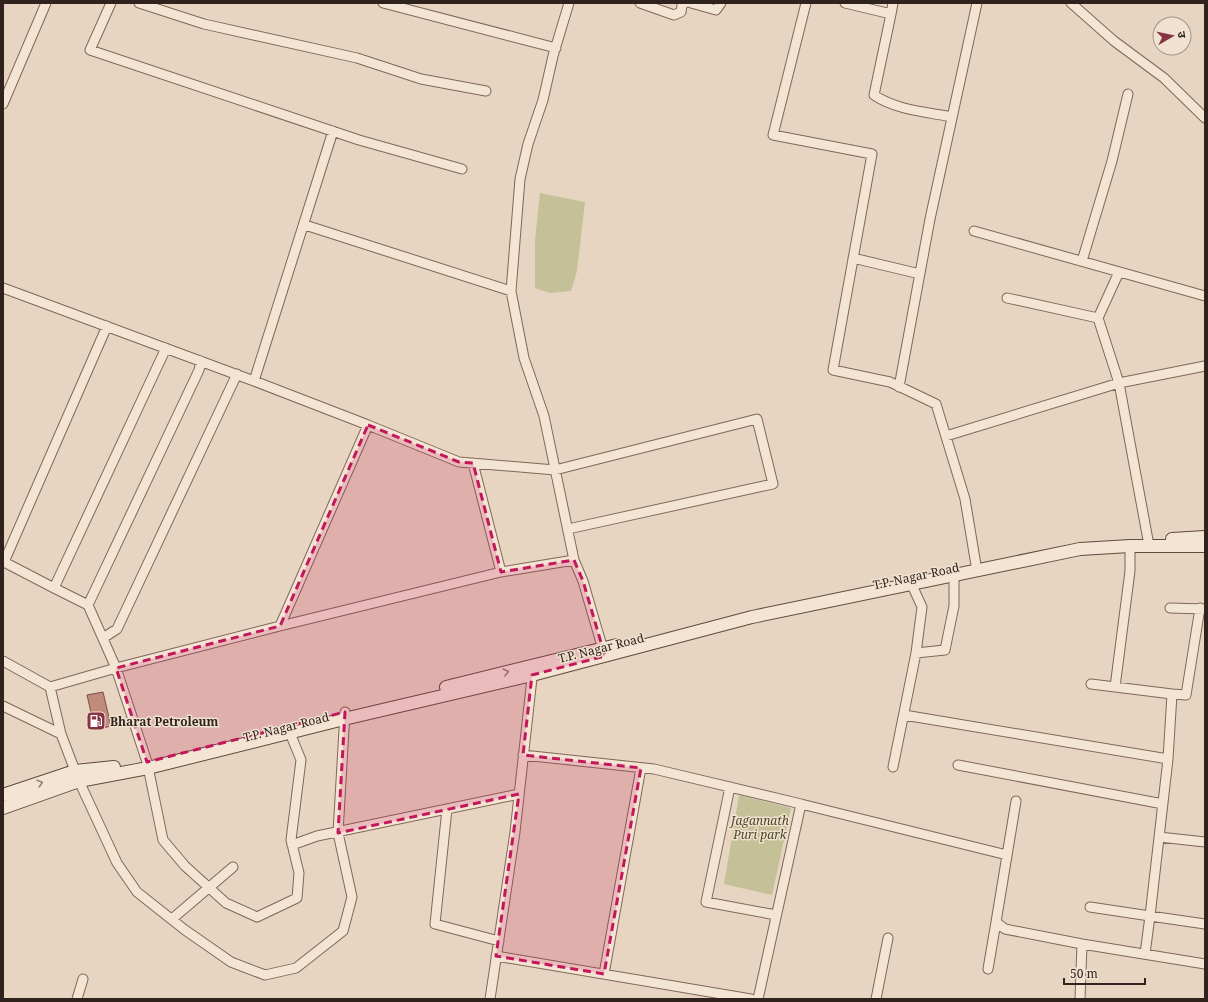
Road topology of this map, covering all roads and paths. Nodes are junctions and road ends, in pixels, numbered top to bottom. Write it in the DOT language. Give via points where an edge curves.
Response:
graph roads {
  1 [pos="46,3"];
  2 [pos="111,3"];
  3 [pos="140,3"];
  4 [pos="383,3"];
  5 [pos="569,3"];
  6 [pos="685,3"];
  7 [pos="691,3"];
  8 [pos="721,3"];
  9 [pos="806,3"];
  10 [pos="845,3"];
  11 [pos="894,3"];
  12 [pos="976,3"];
  13 [pos="1072,3"];
  14 [pos="644,4"];
  15 [pos="891,14"];
  16 [pos="556,48"];
  17 [pos="486,91"];
  18 [pos="1128,94"];
  19 [pos="3,104"];
  20 [pos="952,117"];
  21 [pos="1205,118"];
  22 [pos="333,131"];
  23 [pos="462,169"];
  24 [pos="305,225"];
  25 [pos="974,231"];
  26 [pos="853,258"];
  27 [pos="1082,261"];
  28 [pos="1119,272"];
  29 [pos="920,274"];
  30 [pos="3,288"];
  31 [pos="511,291"];
  32 [pos="1205,296"];
  33 [pos="1006,298"];
  34 [pos="1098,318"];
  35 [pos="107,326"];
  36 [pos="166,348"];
  37 [pos="201,361"];
  38 [pos="1205,366"];
  39 [pos="237,374"];
  40 [pos="254,381"];
  41 [pos="1119,383"];
  42 [pos="899,387"];
  43 [pos="368,425"];
  44 [pos="946,436"];
  45 [pos="473,463"];
  46 [pos="555,470"];
  47 [pos="568,529"];
  48 [pos="1205,537"];
  49 [pos="1148,540"];
  50 [pos="1130,546"];
  51 [pos="1205,546"];
  52 [pos="574,560"];
  53 [pos="3,562"];
  54 [pos="976,567"];
  55 [pos="501,572"];
  56 [pos="954,576"];
  57 [pos="911,583"];
  58 [pos="54,588"];
  59 [pos="88,605"];
  60 [pos="1170,608"];
  61 [pos="1203,608"];
  62 [pos="280,626"];
  63 [pos="103,638"];
  64 [pos="604,652"];
  65 [pos="916,653"];
  66 [pos="3,661"];
  67 [pos="116,668"];
  68 [pos="533,670"];
  69 [pos="1091,684"];
  70 [pos="50,687"];
  71 [pos="1115,687"];
  72 [pos="1172,694"];
  73 [pos="3,706"];
  74 [pos="904,715"];
  75 [pos="345,716"];
  76 [pos="290,733"];
  77 [pos="61,734"];
  78 [pos="523,755"];
  79 [pos="1168,760"];
  80 [pos="148,765"];
  81 [pos="958,765"];
  82 [pos="893,767"];
  83 [pos="640,768"];
  84 [pos="77,776"];
  85 [pos="730,787"];
  86 [pos="519,794"];
  87 [pos="3,795"];
  88 [pos="1016,801"];
  89 [pos="800,804"];
  90 [pos="1163,804"];
  91 [pos="3,808"];
  92 [pos="447,809"];
  93 [pos="338,833"];
  94 [pos="1159,837"];
  95 [pos="1205,842"];
  96 [pos="292,845"];
  97 [pos="1007,855"];
  98 [pos="233,867"];
  99 [pos="208,887"];
  100 [pos="1090,907"];
  101 [pos="776,915"];
  102 [pos="1150,916"];
  103 [pos="172,919"];
  104 [pos="996,922"];
  105 [pos="1205,924"];
  106 [pos="888,938"];
  107 [pos="499,940"];
  108 [pos="1082,944"];
  109 [pos="1145,954"];
  110 [pos="496,956"];
  111 [pos="1205,964"];
  112 [pos="988,969"];
  113 [pos="604,974"];
  114 [pos="83,979"];
  115 [pos="78,999"];
  116 [pos="490,999"];
  117 [pos="751,999"];
  118 [pos="758,999"];
  119 [pos="876,999"];
  120 [pos="1080,999"];
  1 -- 19 [label="street"];
  2 -- 22 [label="street" via="90,50"];
  3 -- 17 [label="street" via="204,24 357,58 421,79"];
  4 -- 16 [label="street"];
  5 -- 16 [label="street"];
  6 -- 14 [label="street" via="681,12 674,14"];
  7 -- 8 [label="street" via="716,10"];
  9 -- 26 [label="street" via="773,135 872,154"];
  10 -- 15 [label="street"];
  11 -- 15 [label="street"];
  12 -- 20 [label="street"];
  13 -- 21 [label="street" via="1114,41 1164,78"];
  15 -- 20 [label="street" via="874,95 884,102 901,107"];
  16 -- 31 [label="street" via="544,100 530,138 520,179"];
  18 -- 27 [label="street" via="1112,161"];
  20 -- 29 [label="street"];
  22 -- 23 [label="street"];
  22 -- 24 [label="street"];
  24 -- 31 [label="street"];
  24 -- 40 [label="street"];
  25 -- 27 [label="street"];
  26 -- 29 [label="street"];
  26 -- 42 [label="street" via="833,370 890,382"];
  27 -- 28 [label="street"];
  28 -- 32 [label="street"];
  28 -- 34 [label="street"];
  29 -- 42 [label="street"];
  30 -- 35 [label="street"];
  31 -- 46 [label="street" via="524,358 544,416"];
  33 -- 34 [label="street"];
  34 -- 41 [label="street"];
  35 -- 36 [label="street"];
  35 -- 53 [label="street"];
  36 -- 37 [label="street"];
  36 -- 58 [label="street"];
  37 -- 39 [label="street"];
  37 -- 59 [label="street"];
  38 -- 41 [label="street"];
  39 -- 40 [label="street"];
  39 -- 63 [label="street" via="117,629"];
  40 -- 43 [label="street"];
  41 -- 44 [label="street"];
  41 -- 49 [label="street"];
  42 -- 44 [label="street" via="936,404"];
  43 -- 45 [label="street" via="458,462"];
  43 -- 62 [label="street"];
  44 -- 54 [label="street" via="964,499"];
  45 -- 46 [label="street"];
  45 -- 55 [label="street"];
  46 -- 47 [label="street"];
  46 -- 47 [label="street" via="757,419 773,484"];
  47 -- 52 [label="street"];
  48 -- 49 [label="main road, T.P. Nagar Road"];
  49 -- 54 [label="main road, T.P. Nagar Road" via="1076,543"];
  50 -- 51 [label="main road"];
  50 -- 54 [label="main road" via="1080,549"];
  50 -- 71 [label="street" via="1130,571"];
  52 -- 55 [label="street"];
  52 -- 64 [label="street" via="583,581"];
  53 -- 58 [label="street"];
  54 -- 56 [label="main road"];
  54 -- 64 [label="main road, T.P. Nagar Road" via="730,615"];
  55 -- 62 [label="street"];
  56 -- 57 [label="main road"];
  56 -- 65 [label="street" via="954,606 945,650"];
  57 -- 64 [label="main road"];
  57 -- 65 [label="street" via="922,607"];
  58 -- 59 [label="street"];
  59 -- 63 [label="street"];
  60 -- 61 [label="street"];
  61 -- 72 [label="street" via="1186,695"];
  62 -- 67 [label="street"];
  63 -- 67 [label="street"];
  64 -- 68 [label="main road, T.P. Nagar Road"];
  65 -- 74 [label="street"];
  66 -- 70 [label="street"];
  67 -- 70 [label="street"];
  67 -- 80 [label="street"];
  68 -- 75 [label="main road, T.P. Nagar Road"];
  68 -- 78 [label="street"];
  69 -- 71 [label="street"];
  70 -- 77 [label="street"];
  71 -- 72 [label="street"];
  72 -- 79 [label="street"];
  73 -- 77 [label="street"];
  74 -- 79 [label="street"];
  74 -- 82 [label="street"];
  75 -- 76 [label="main road"];
  75 -- 80 [label="main road, T.P. Nagar Road"];
  75 -- 93 [label="street"];
  76 -- 80 [label="main road"];
  76 -- 96 [label="street" via="300,760"];
  77 -- 84 [label="street"];
  78 -- 83 [label="street"];
  78 -- 86 [label="street"];
  79 -- 90 [label="street"];
  80 -- 84 [label="main road, T.P. Nagar Road"];
  80 -- 99 [label="street" via="163,840 185,866"];
  81 -- 90 [label="street"];
  83 -- 85 [label="street"];
  83 -- 113 [label="street"];
  87 -- 84 [label="main road, T.P. Nagar Road, one-way"];
  84 -- 91 [label="main road"];
  84 -- 103 [label="street" via="117,864 137,892"];
  85 -- 89 [label="street"];
  85 -- 101 [label="street" via="706,902"];
  86 -- 92 [label="street"];
  86 -- 107 [label="street"];
  88 -- 97 [label="street"];
  89 -- 97 [label="street"];
  89 -- 101 [label="street"];
  90 -- 94 [label="street"];
  92 -- 93 [label="street"];
  92 -- 107 [label="street" via="435,924"];
  93 -- 96 [label="street" via="317,836"];
  93 -- 103 [label="street" via="352,897 343,931 296,968 265,975 231,962"];
  94 -- 95 [label="street"];
  94 -- 102 [label="street"];
  96 -- 99 [label="street" via="299,873 297,898 257,918 226,903"];
  97 -- 104 [label="street"];
  98 -- 99 [label="street"];
  99 -- 103 [label="street"];
  100 -- 102 [label="street"];
  101 -- 118 [label="street"];
  102 -- 105 [label="street"];
  102 -- 109 [label="street"];
  104 -- 108 [label="street" via="1005,929"];
  104 -- 112 [label="street"];
  106 -- 119 [label="street"];
  107 -- 110 [label="street"];
  108 -- 109 [label="street"];
  108 -- 120 [label="street"];
  109 -- 111 [label="street"];
  110 -- 113 [label="street"];
  110 -- 116 [label="street"];
  113 -- 117 [label="street"];
  114 -- 115 [label="street"];
}
